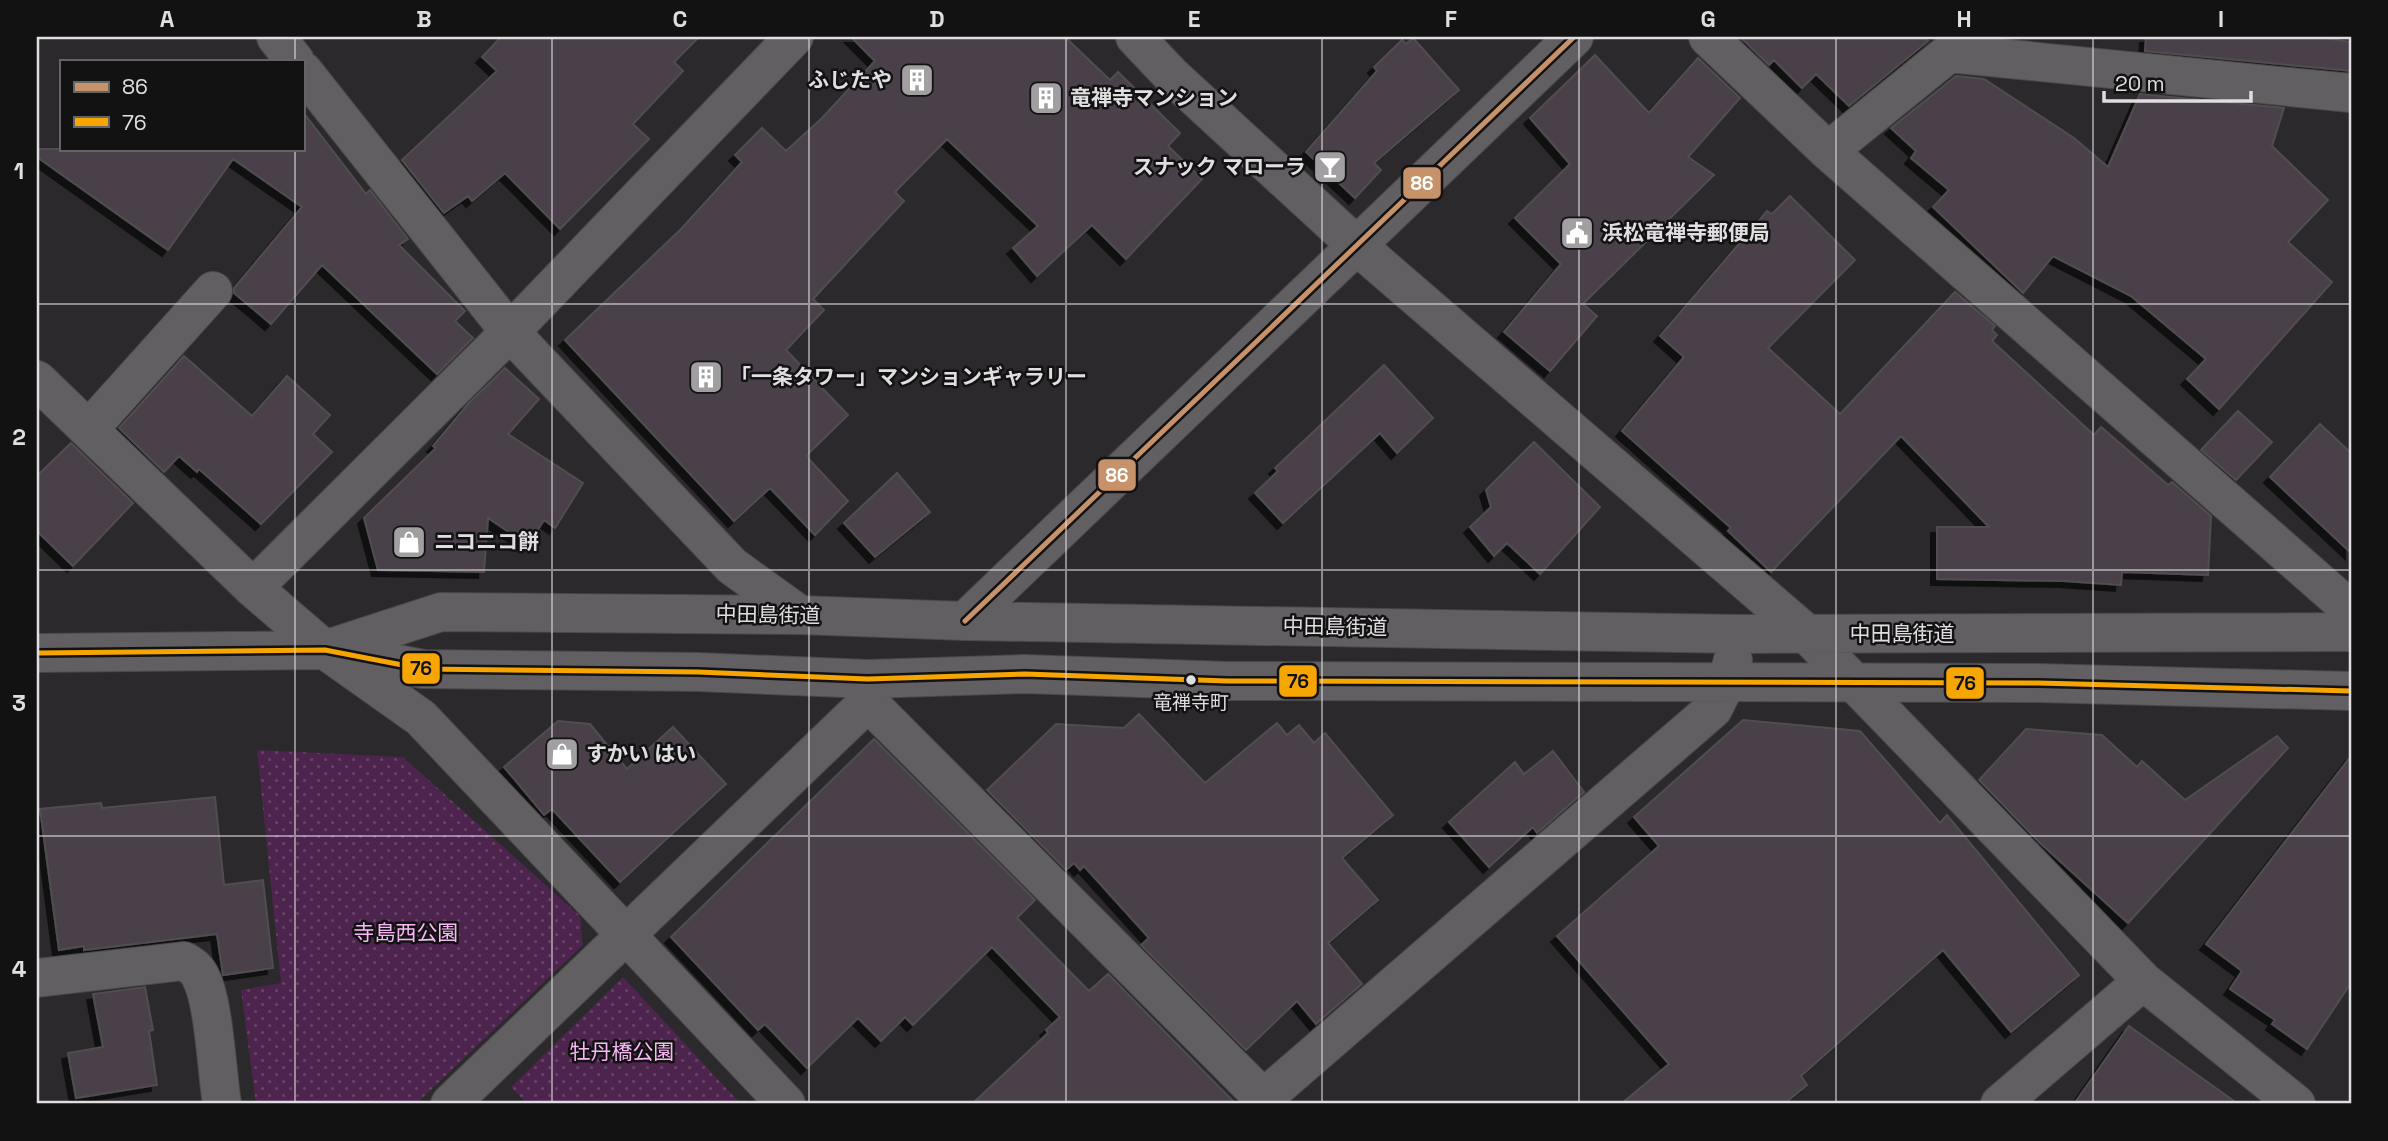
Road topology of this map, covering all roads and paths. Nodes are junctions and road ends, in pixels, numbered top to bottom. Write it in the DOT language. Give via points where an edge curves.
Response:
graph roads {
  1 [pos="276,37"];
  2 [pos="794,37"];
  3 [pos="1135,37"];
  4 [pos="1574,37"];
  5 [pos="1708,37"];
  6 [pos="294,60"];
  7 [pos="304,72"];
  8 [pos="2351,93"];
  9 [pos="1828,151"];
  10 [pos="1355,244"];
  11 [pos="213,291"];
  12 [pos="510,332"];
  13 [pos="37,380"];
  14 [pos="89,429"];
  15 [pos="253,588"];
  16 [pos="2351,610"];
  17 [pos="800,615"];
  18 [pos="965,621"];
  19 [pos="2351,632"];
  20 [pos="1740,634"];
  21 [pos="1807,634"];
  22 [pos="325,650"];
  23 [pos="37,653"];
  24 [pos="1727,681"];
  25 [pos="1858,683"];
  26 [pos="868,691"];
  27 [pos="2351,691"];
  28 [pos="627,937"];
  29 [pos="37,978"];
  30 [pos="2143,981"];
  31 [pos="1263,1102"];
  32 [pos="2010,1102"];
  33 [pos="222,1104"];
  34 [pos="450,1104"];
  35 [pos="786,1104"];
  36 [pos="2296,1104"];
  1 -- 6 [label="street"];
  2 -- 12 [label="street"];
  3 -- 10 [label="street"];
  4 -- 10 [label="street"];
  5 -- 9 [label="street"];
  7 -- 12 [label="street"];
  8 -- 9 [label="street" via="1949,53"];
  9 -- 16 [label="street"];
  10 -- 18 [label="street"];
  10 -- 21 [label="street"];
  11 -- 14 [label="street"];
  12 -- 15 [label="street"];
  12 -- 17 [label="street" via="732,566"];
  13 -- 14 [label="street"];
  14 -- 15 [label="street"];
  15 -- 22 [label="street"];
  17 -- 18 [label="street, 中田島街道"];
  17 -- 22 [label="street, 中田島街道" via="441,612"];
  18 -- 20 [label="street, 中田島街道"];
  19 -- 21 [label="street, 中田島街道"];
  20 -- 21 [label="street, 中田島街道"];
  20 -- 24 [label="street"];
  21 -- 25 [label="street"];
  22 -- 23 [label="street, 中田島街道"];
  22 -- 26 [label="street, 中田島街道" via="423,668 698,672"];
  22 -- 28 [label="street" via="421,718"];
  24 -- 25 [label="street, 中田島街道"];
  24 -- 26 [label="street, 中田島街道" via="1227,681 1025,674"];
  24 -- 31 [label="street" via="1713,709"];
  25 -- 27 [label="street, 中田島街道"];
  25 -- 30 [label="street"];
  26 -- 28 [label="street"];
  26 -- 31 [label="street"];
  28 -- 34 [label="street"];
  28 -- 35 [label="street"];
  29 -- 33 [label="street" via="184,961 195,967 204,982"];
  30 -- 32 [label="street"];
  30 -- 36 [label="street"];
}
